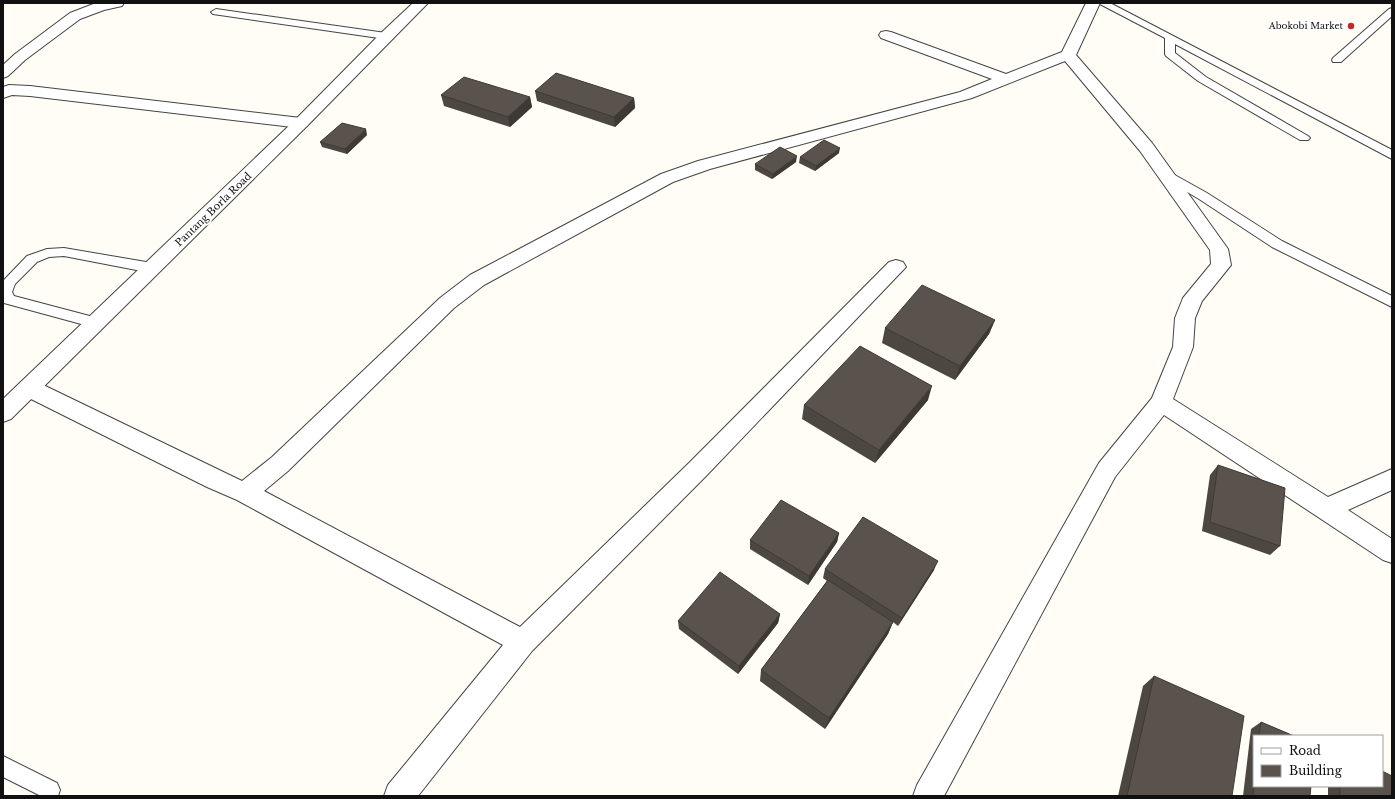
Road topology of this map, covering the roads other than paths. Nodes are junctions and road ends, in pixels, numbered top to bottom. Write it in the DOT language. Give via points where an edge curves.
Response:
graph roads {
  1 [pos="117,3"];
  2 [pos="421,3"];
  3 [pos="1094,3"];
  4 [pos="1103,3"];
  5 [pos="1392,11"];
  6 [pos="216,12"];
  7 [pos="886,35"];
  8 [pos="386,36"];
  9 [pos="1170,37"];
  10 [pos="1068,55"];
  11 [pos="1337,60"];
  12 [pos="3,73"];
  13 [pos="1006,79"];
  14 [pos="5,90"];
  15 [pos="301,123"];
  16 [pos="1304,138"];
  17 [pos="1392,155"];
  18 [pos="1164,173"];
  19 [pos="896,267"];
  20 [pos="152,268"];
  21 [pos="1392,302"];
  22 [pos="96,323"];
  23 [pos="29,388"];
  24 [pos="1161,402"];
  25 [pos="3,413"];
  26 [pos="1392,479"];
  27 [pos="244,493"];
  28 [pos="1327,509"];
  29 [pos="1392,552"];
  30 [pos="523,642"];
  31 [pos="3,766"];
  32 [pos="50,790"];
  33 [pos="399,796"];
  34 [pos="928,796"];
  1 -- 12 [label="street" via="75,16"];
  2 -- 8 [label="street, Pantang Borla Road"];
  3 -- 10 [label="street"];
  4 -- 9 [label="lane"];
  5 -- 11 [label="lane"];
  6 -- 8 [label="lane"];
  7 -- 13 [label="street"];
  8 -- 15 [label="street, Pantang Borla Road"];
  9 -- 16 [label="lane" via="1170,54 1202,79"];
  9 -- 17 [label="lane"];
  10 -- 13 [label="street"];
  10 -- 18 [label="street" via="1146,147"];
  13 -- 27 [label="street" via="966,94 704,165 667,178 484,276 447,303 280,464"];
  14 -- 15 [label="street"];
  15 -- 20 [label="street, Pantang Borla Road"];
  18 -- 21 [label="lane" via="1277,244"];
  18 -- 24 [label="street" via="1219,249 1221,265 1193,298 1185,318 1183,347"];
  19 -- 30 [label="street" via="698,469"];
  20 -- 22 [label="street, Pantang Borla Road"];
  20 -- 22 [label="lane" via="64,252 32,259 9,282 5,292 10,300"];
  22 -- 23 [label="street, Pantang Borla Road"];
  23 -- 25 [label="street, Pantang Borla Road"];
  23 -- 27 [label="street"];
  24 -- 28 [label="street"];
  24 -- 34 [label="street" via="1107,470"];
  26 -- 28 [label="street"];
  27 -- 30 [label="street"];
  28 -- 29 [label="street"];
  30 -- 33 [label="street"];
  31 -- 32 [label="lane"];
}
